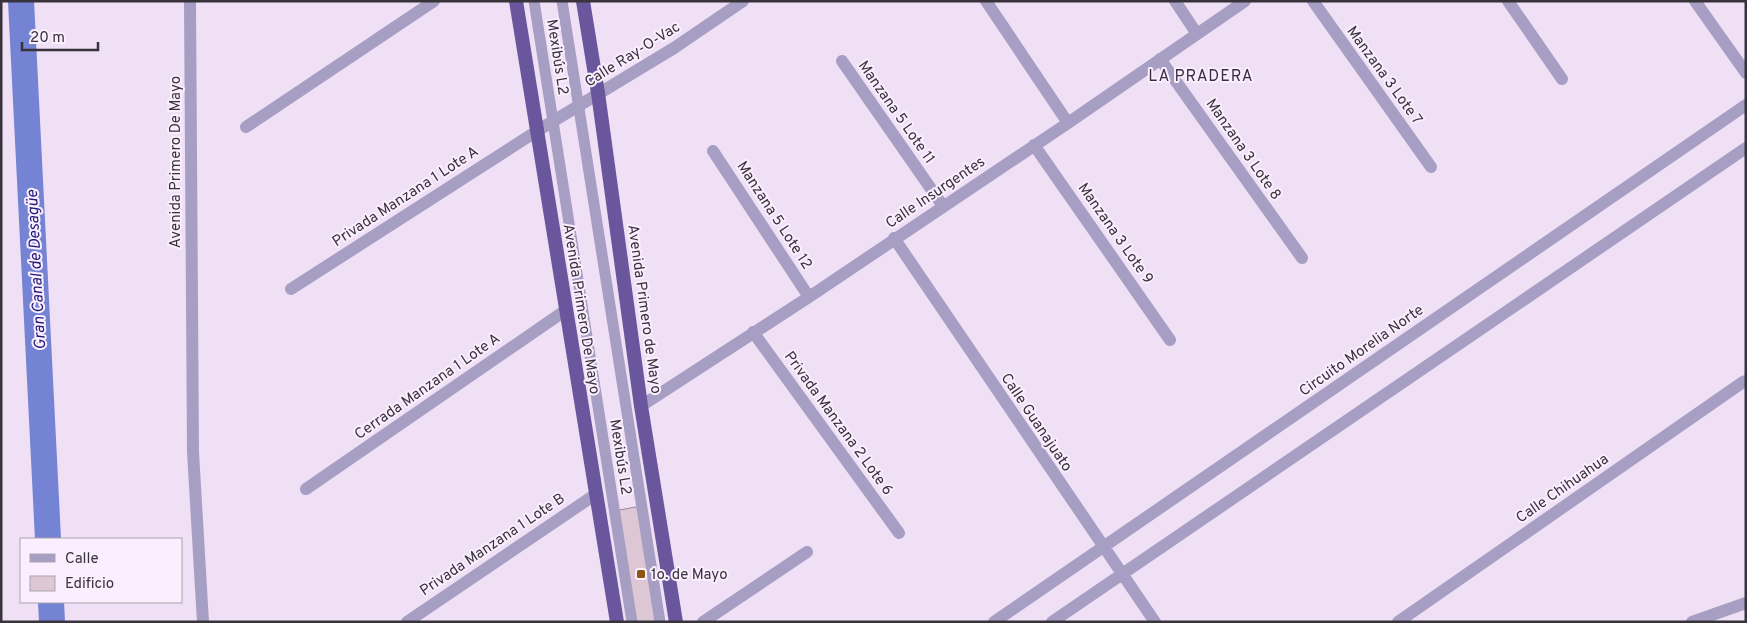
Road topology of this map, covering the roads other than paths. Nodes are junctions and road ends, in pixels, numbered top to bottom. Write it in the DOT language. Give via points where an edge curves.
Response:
graph roads {
  1 [pos="190,1"];
  2 [pos="434,1"];
  3 [pos="516,1"];
  4 [pos="534,1"];
  5 [pos="562,1"];
  6 [pos="583,1"];
  7 [pos="742,1"];
  8 [pos="986,1"];
  9 [pos="1175,1"];
  10 [pos="1245,1"];
  11 [pos="1313,1"];
  12 [pos="1508,1"];
  13 [pos="1695,1"];
  14 [pos="1197,34"];
  15 [pos="1160,59"];
  16 [pos="842,61"];
  17 [pos="1746,73"];
  18 [pos="1562,79"];
  19 [pos="598,94"];
  20 [pos="1746,105"];
  21 [pos="578,106"];
  22 [pos="552,121"];
  23 [pos="1068,123"];
  24 [pos="246,127"];
  25 [pos="537,131"];
  26 [pos="1034,145"];
  27 [pos="1746,148"];
  28 [pos="714,151"];
  29 [pos="1431,167"];
  30 [pos="943,206"];
  31 [pos="894,238"];
  32 [pos="1302,258"];
  33 [pos="291,289"];
  34 [pos="809,297"];
  35 [pos="566,310"];
  36 [pos="753,332"];
  37 [pos="1170,340"];
  38 [pos="1746,382"];
  39 [pos="642,406"];
  40 [pos="306,489"];
  41 [pos="596,494"];
  42 [pos="900,533"];
  43 [pos="1103,548"];
  44 [pos="807,552"];
  45 [pos="1121,574"];
  46 [pos="1746,603"];
  47 [pos="203,622"];
  48 [pos="407,622"];
  49 [pos="617,622"];
  50 [pos="632,622"];
  51 [pos="660,622"];
  52 [pos="676,622"];
  53 [pos="703,622"];
  54 [pos="994,622"];
  55 [pos="1052,622"];
  56 [pos="1154,622"];
  57 [pos="1398,622"];
  58 [pos="1692,622"];
  1 -- 47 [label="street, Avenida Primero De Mayo" via="193,452"];
  2 -- 24 [label="street"];
  3 -- 25 [label="highway, Avenida Primero De Mayo"];
  4 -- 22 [label="lane, Mexibús L2"];
  5 -- 21 [label="lane, Mexibús L2"];
  6 -- 19 [label="highway, Avenida Primero de Mayo"];
  7 -- 19 [label="street, Calle Ray-O-Vac" via="674,48"];
  8 -- 23 [label="street"];
  9 -- 14 [label="street"];
  10 -- 14 [label="street, Calle Insurgentes"];
  11 -- 29 [label="street, Manzana 3 Lote 7"];
  12 -- 18 [label="street"];
  13 -- 17 [label="street"];
  14 -- 15 [label="street, Calle Insurgentes"];
  15 -- 23 [label="street, Calle Insurgentes"];
  15 -- 32 [label="street, Manzana 3 Lote 8"];
  16 -- 30 [label="street, Manzana 5 Lote 11"];
  19 -- 21 [label="street, Calle Ray-O-Vac"];
  19 -- 39 [label="highway, Avenida Primero de Mayo"];
  20 -- 43 [label="street, Circuito Morelia Norte"];
  21 -- 22 [label="street, Calle Ray-O-Vac"];
  21 -- 51 [label="lane, Mexibús L2"];
  22 -- 25 [label="street, Calle Ray-O-Vac"];
  22 -- 50 [label="lane, Mexibús L2"];
  23 -- 26 [label="street, Calle Insurgentes"];
  25 -- 33 [label="street, Privada Manzana 1 Lote A"];
  25 -- 35 [label="highway, Avenida Primero De Mayo"];
  26 -- 30 [label="street, Calle Insurgentes"];
  26 -- 37 [label="street, Manzana 3 Lote 9"];
  27 -- 45 [label="street"];
  28 -- 34 [label="street, Manzana 5 Lote 12"];
  30 -- 31 [label="street, Calle Insurgentes"];
  31 -- 34 [label="street, Calle Insurgentes"];
  31 -- 43 [label="street, Calle Guanajuato"];
  34 -- 36 [label="street, Calle Insurgentes"];
  35 -- 40 [label="street, Cerrada Manzana 1 Lote A"];
  35 -- 41 [label="highway, Avenida Primero De Mayo"];
  36 -- 39 [label="street, Calle Insurgentes"];
  36 -- 42 [label="street, Privada Manzana 2 Lote 6"];
  38 -- 57 [label="street, Calle Chihuahua"];
  39 -- 52 [label="highway, Avenida Primero de Mayo"];
  41 -- 48 [label="street, Privada Manzana 1 Lote B"];
  41 -- 49 [label="highway, Avenida Primero De Mayo"];
  43 -- 45 [label="street, Calle Guanajuato"];
  43 -- 54 [label="street, Circuito Morelia Norte"];
  44 -- 53 [label="street"];
  45 -- 55 [label="street"];
  45 -- 56 [label="street, Calle Guanajuato"];
  46 -- 58 [label="street"];
}
